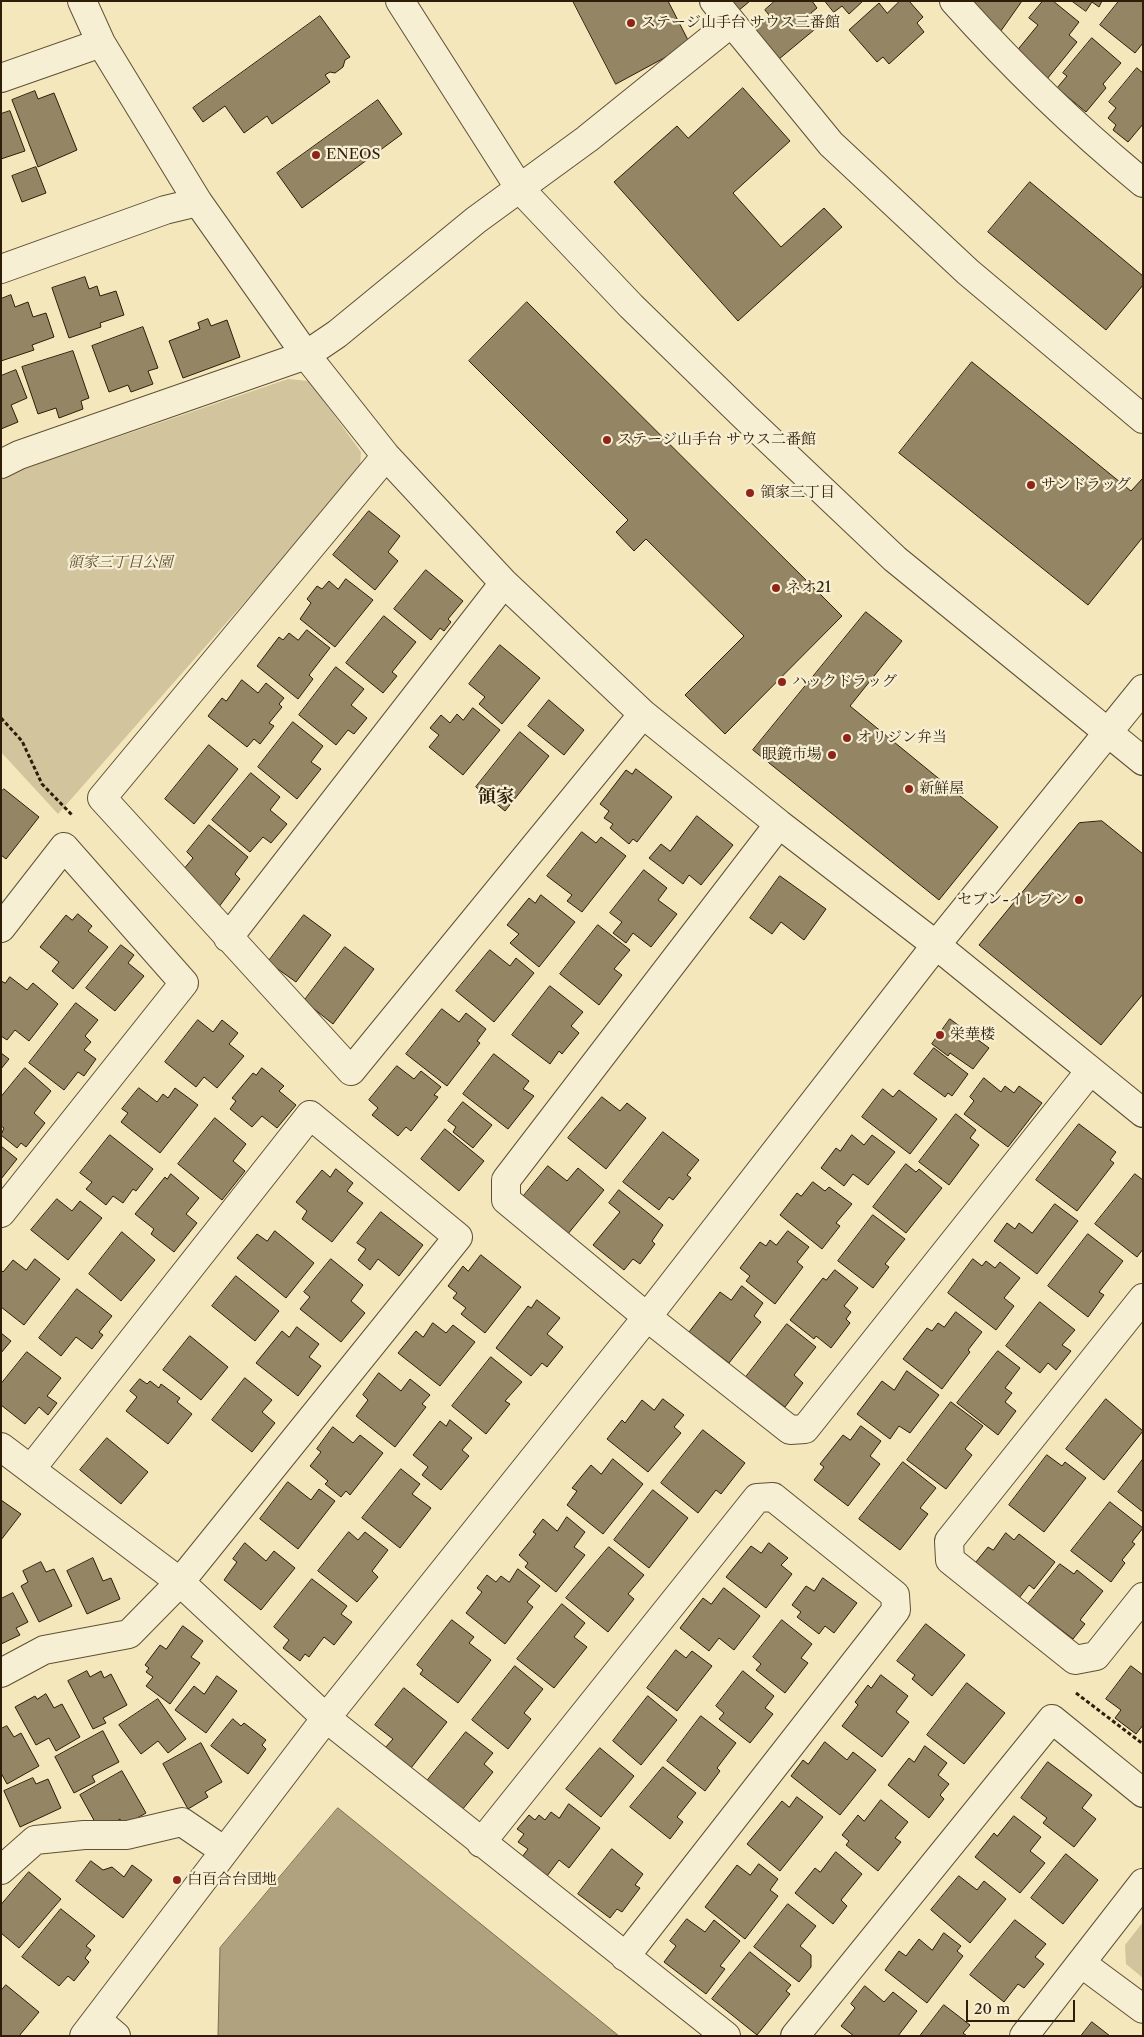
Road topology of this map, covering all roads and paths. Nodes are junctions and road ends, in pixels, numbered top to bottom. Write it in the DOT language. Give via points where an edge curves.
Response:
graph roads {
  1 [pos="82,1"];
  2 [pos="400,1"];
  3 [pos="714,1"];
  4 [pos="954,1"];
  5 [pos="731,23"];
  6 [pos="101,43"];
  7 [pos="1,78"];
  8 [pos="1143,182"];
  9 [pos="520,189"];
  10 [pos="198,202"];
  11 [pos="1,269"];
  12 [pos="306,355"];
  13 [pos="1143,419"];
  14 [pos="386,456"];
  15 [pos="1,464"];
  16 [pos="504,583"];
  17 [pos="1143,689"];
  18 [pos="643,714"];
  19 [pos="1108,732"];
  20 [pos="1143,761"];
  21 [pos="779,824"];
  22 [pos="1,928"];
  23 [pos="228,938"];
  24 [pos="936,945"];
  25 [pos="1090,1071"];
  26 [pos="1143,1113"];
  27 [pos="1,1213"];
  28 [pos="1143,1298"];
  29 [pos="647,1317"];
  30 [pos="1,1447"];
  31 [pos="31,1469"];
  32 [pos="180,1582"];
  33 [pos="1143,1597"];
  34 [pos="1,1673"];
  35 [pos="326,1718"];
  36 [pos="1143,1793"];
  37 [pos="482,1843"];
  38 [pos="223,1850"];
  39 [pos="1,1870"];
  40 [pos="1143,1882"];
  41 [pos="625,1957"];
  42 [pos="1081,1963"];
  43 [pos="1143,2008"];
  44 [pos="99,2030"];
  45 [pos="726,2036"];
  46 [pos="795,2036"];
  47 [pos="1024,2036"];
  1 -- 6 [label="street"];
  2 -- 9 [label="street"];
  3 -- 5 [label="street"];
  4 -- 8 [label="street" via="998,50"];
  5 -- 9 [label="street"];
  5 -- 13 [label="street" via="831,144 968,272"];
  6 -- 7 [label="street"];
  6 -- 10 [label="street"];
  9 -- 12 [label="street"];
  9 -- 19 [label="street" via="652,326 895,559"];
  10 -- 11 [label="street" via="165,210"];
  10 -- 12 [label="street"];
  12 -- 14 [label="street"];
  12 -- 15 [label="street"];
  14 -- 16 [label="street"];
  14 -- 23 [label="street" via="102,798"];
  16 -- 18 [label="street"];
  16 -- 23 [label="street"];
  17 -- 19 [label="street"];
  18 -- 21 [label="street"];
  18 -- 23 [label="street" via="351,1071"];
  19 -- 20 [label="street"];
  19 -- 24 [label="street"];
  21 -- 24 [label="street"];
  21 -- 29 [label="street" via="506,1180 506,1200"];
  22 -- 27 [label="street" via="64,847 184,983"];
  24 -- 25 [label="street"];
  24 -- 29 [label="street"];
  25 -- 26 [label="street"];
  25 -- 29 [label="street" via="805,1429 790,1430"];
  28 -- 33 [label="street" via="949,1541 950,1560 1075,1660 1096,1656"];
  29 -- 35 [label="street"];
  30 -- 31 [label="street"];
  31 -- 32 [label="street"];
  31 -- 32 [label="street" via="310,1115 458,1237"];
  32 -- 34 [label="street" via="130,1634 44,1650"];
  32 -- 35 [label="street"];
  35 -- 37 [label="street"];
  35 -- 38 [label="street"];
  36 -- 46 [label="street" via="1052,1720"];
  37 -- 41 [label="street"];
  37 -- 41 [label="street" via="758,1498 773,1497 894,1595 896,1610"];
  38 -- 39 [label="street" via="182,1822 127,1835 35,1840"];
  38 -- 44 [label="street"];
  40 -- 42 [label="street"];
  41 -- 45 [label="street"];
  42 -- 43 [label="street"];
  42 -- 47 [label="street"];
}
